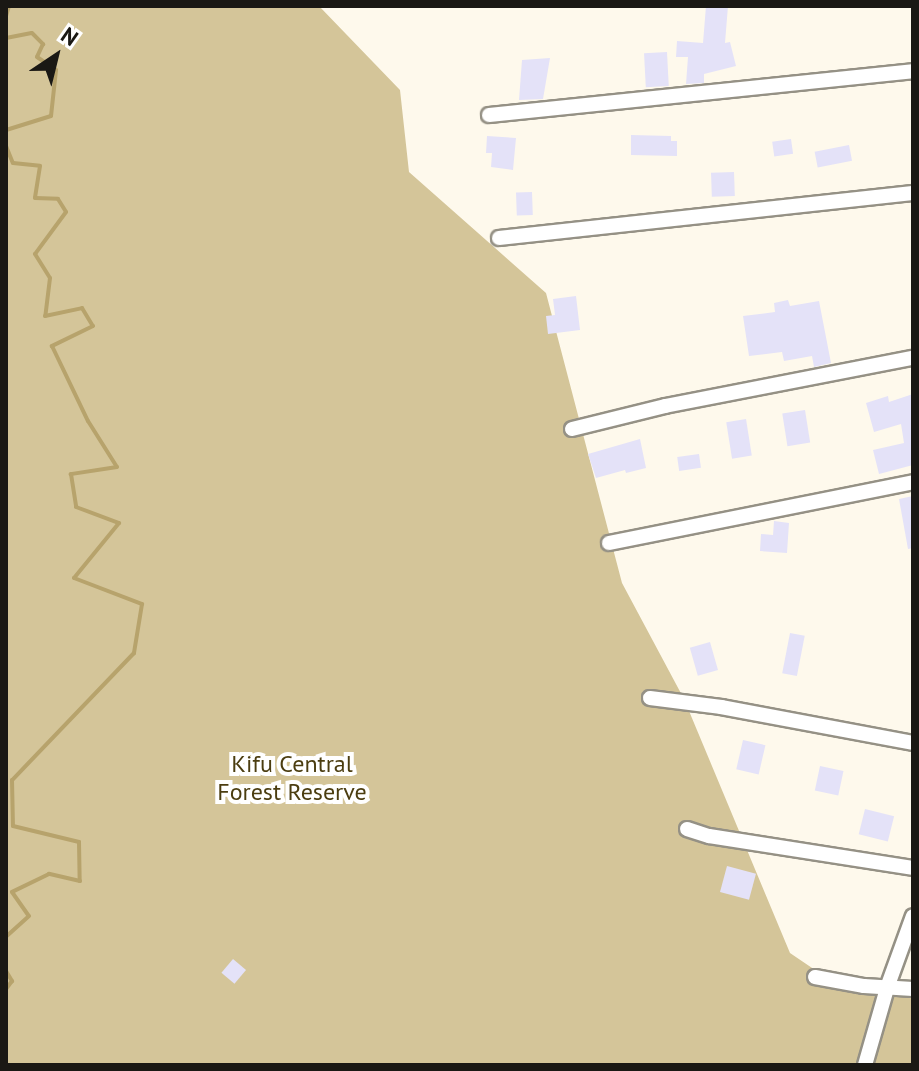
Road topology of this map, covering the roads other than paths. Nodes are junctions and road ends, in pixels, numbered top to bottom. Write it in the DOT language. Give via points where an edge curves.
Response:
graph roads {
  1 [pos="913,71"];
  2 [pos="489,115"];
  3 [pos="913,193"];
  4 [pos="499,238"];
  5 [pos="913,358"];
  6 [pos="572,429"];
  7 [pos="913,482"];
  8 [pos="609,543"];
  9 [pos="650,698"];
  10 [pos="913,743"];
  11 [pos="687,829"];
  12 [pos="913,868"];
  13 [pos="913,916"];
  14 [pos="815,977"];
  15 [pos="888,985"];
  16 [pos="913,989"];
  17 [pos="865,1065"];
  1 -- 2 [label="street"];
  3 -- 4 [label="street"];
  5 -- 6 [label="street"];
  7 -- 8 [label="street"];
  9 -- 10 [label="street"];
  11 -- 12 [label="street"];
  13 -- 15 [label="street"];
  14 -- 15 [label="street"];
  15 -- 16 [label="street"];
  15 -- 17 [label="street"];
}
